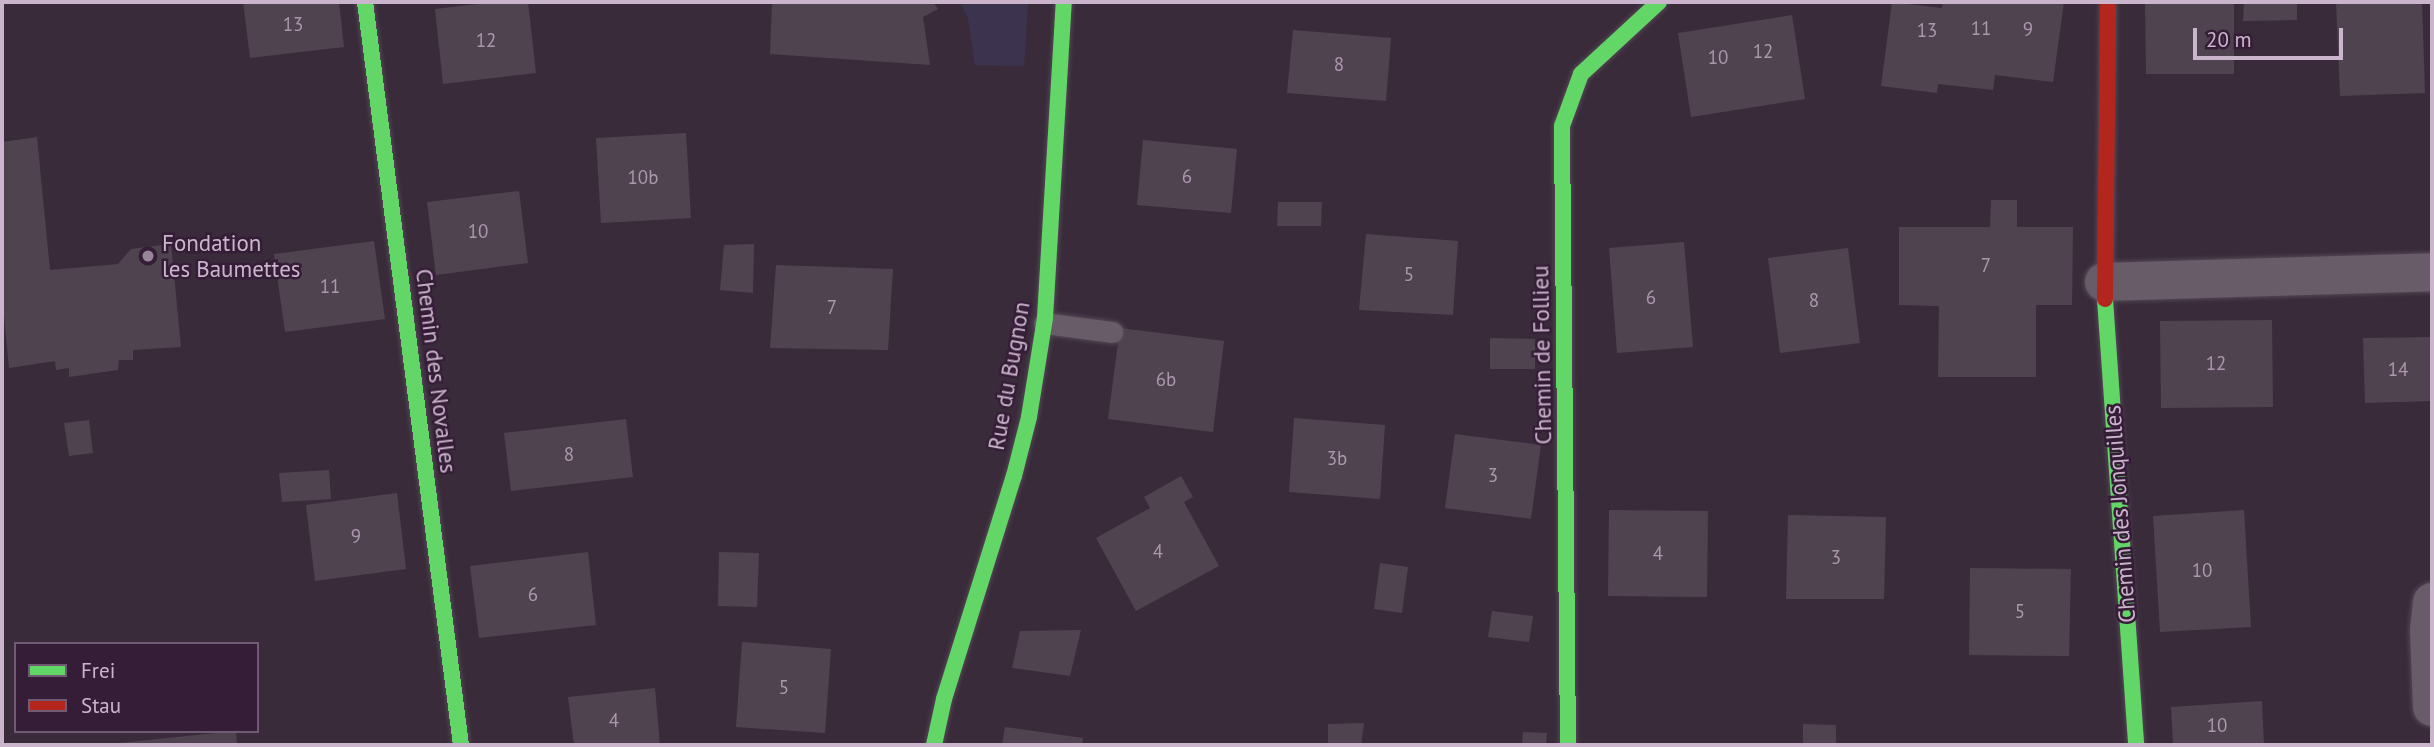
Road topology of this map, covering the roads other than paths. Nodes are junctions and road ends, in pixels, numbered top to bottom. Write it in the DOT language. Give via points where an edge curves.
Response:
graph roads {
  1 [pos="365,2"];
  2 [pos="1064,2"];
  3 [pos="1659,2"];
  4 [pos="2108,2"];
  5 [pos="2432,272"];
  6 [pos="2104,282"];
  7 [pos="1044,323"];
  8 [pos="1112,332"];
  9 [pos="2432,602"];
  10 [pos="2432,707"];
  11 [pos="461,745"];
  12 [pos="934,745"];
  13 [pos="1567,745"];
  14 [pos="2136,745"];
  1 -- 11 [label="street, Chemin des Novalles"];
  2 -- 7 [label="street, Rue du Bugnon"];
  3 -- 13 [label="street, Chemin de Follieu" via="1581,74 1562,126"];
  4 -- 6 [label="street, Chemin des Jonquilles"];
  5 -- 6 [label="street"];
  6 -- 14 [label="street, Chemin des Jonquilles"];
  7 -- 8 [label="lane"];
  7 -- 12 [label="street, Rue du Bugnon" via="1014,476 944,699"];
  9 -- 10 [label="street"];
}
